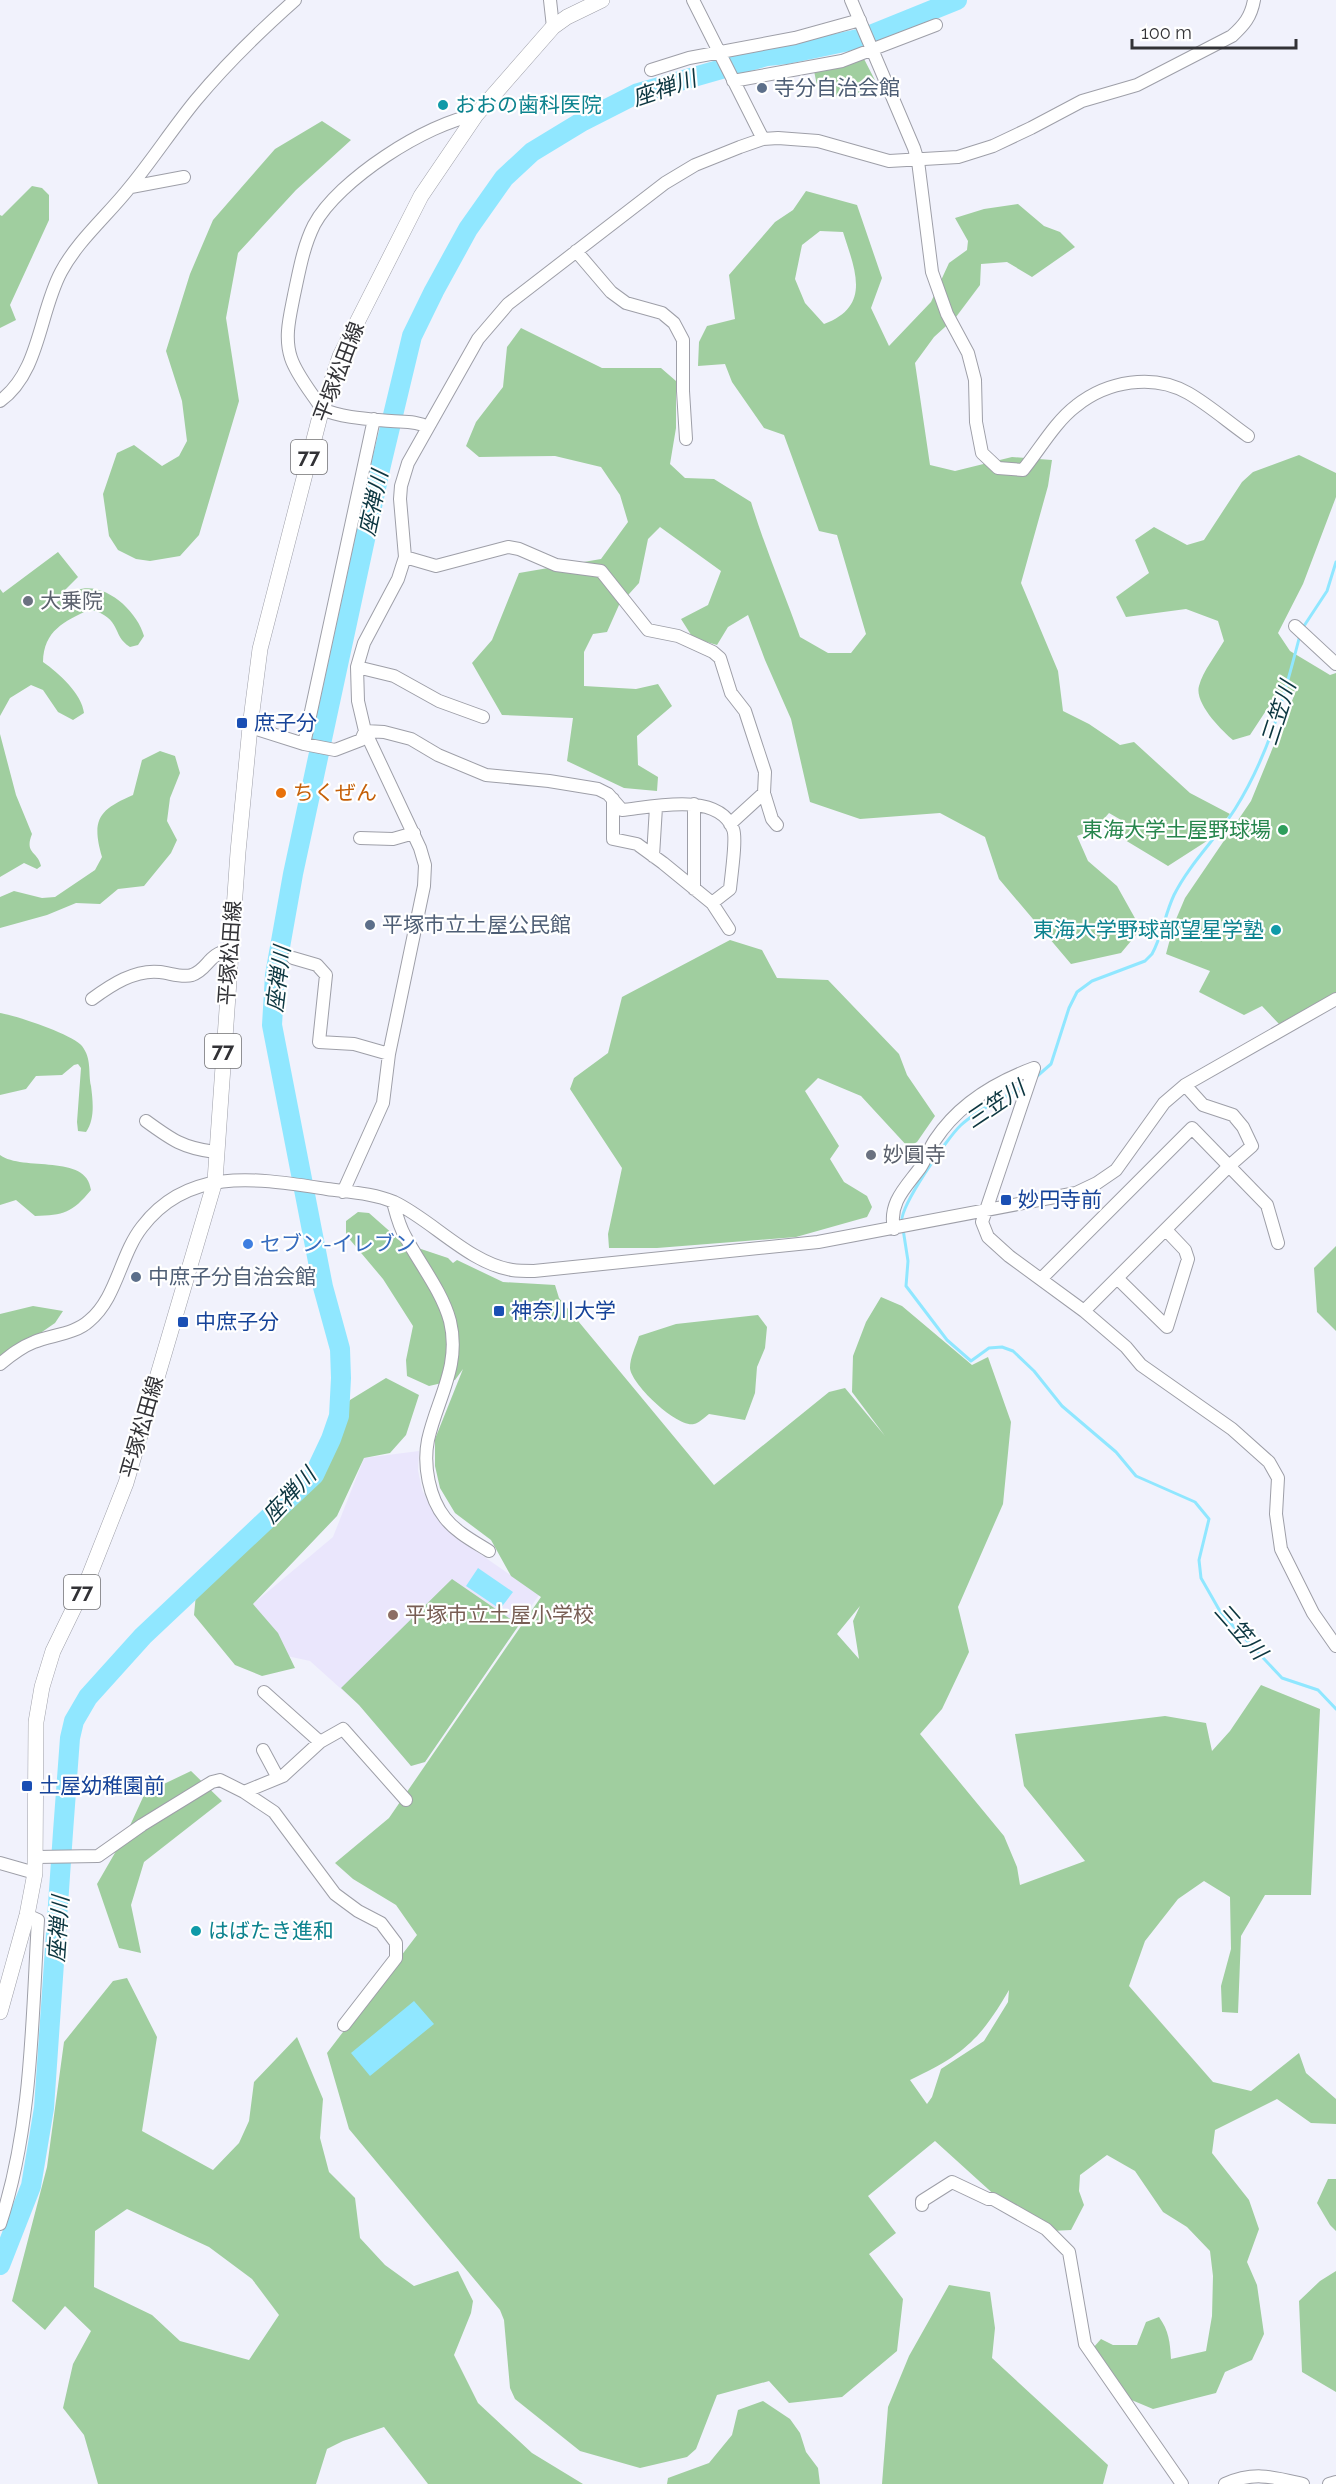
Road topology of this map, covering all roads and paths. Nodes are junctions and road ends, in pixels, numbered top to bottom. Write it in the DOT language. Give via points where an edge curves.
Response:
graph roads {
  1 [pos="295,0"];
  2 [pos="550,0"];
  3 [pos="602,0"];
  4 [pos="693,0"];
  5 [pos="851,0"];
  6 [pos="1254,0"];
  7 [pos="860,20"];
  8 [pos="936,25"];
  9 [pos="553,27"];
  10 [pos="871,49"];
  11 [pos="719,52"];
  12 [pos="651,70"];
  13 [pos="733,81"];
  14 [pos="476,115"];
  15 [pos="763,139"];
  16 [pos="918,161"];
  17 [pos="184,177"];
  18 [pos="131,187"];
  19 [pos="576,251"];
  20 [pos="0,401"];
  21 [pos="322,409"];
  22 [pos="375,419"];
  23 [pos="428,427"];
  24 [pos="1248,436"];
  25 [pos="686,439"];
  26 [pos="405,557"];
  27 [pos="1295,626"];
  28 [pos="1336,664"];
  29 [pos="357,667"];
  30 [pos="483,717"];
  31 [pos="250,727"];
  32 [pos="365,731"];
  33 [pos="306,744"];
  34 [pos="764,793"];
  35 [pos="613,799"];
  36 [pos="694,804"];
  37 [pos="656,807"];
  38 [pos="730,824"];
  39 [pos="777,825"];
  40 [pos="414,833"];
  41 [pos="360,838"];
  42 [pos="653,856"];
  43 [pos="694,889"];
  44 [pos="712,903"];
  45 [pos="729,929"];
  46 [pos="230,950"];
  47 [pos="293,958"];
  48 [pos="92,999"];
  49 [pos="1336,999"];
  50 [pos="389,1054"];
  51 [pos="1185,1085"];
  52 [pos="146,1121"];
  53 [pos="215,1152"];
  54 [pos="1228,1167"];
  55 [pos="215,1181"];
  56 [pos="343,1192"];
  57 [pos="393,1202"];
  58 [pos="987,1210"];
  59 [pos="894,1228"];
  60 [pos="1166,1230"];
  61 [pos="1278,1243"];
  62 [pos="1042,1278"];
  63 [pos="1117,1278"];
  64 [pos="1084,1311"];
  65 [pos="0,1364"];
  66 [pos="489,1551"];
  67 [pos="1336,1646"];
  68 [pos="264,1692"];
  69 [pos="320,1742"];
  70 [pos="263,1750"];
  71 [pos="278,1778"];
  72 [pos="244,1792"];
  73 [pos="406,1800"];
  74 [pos="36,1857"];
  75 [pos="0,1863"];
  76 [pos="35,1873"];
  77 [pos="27,1915"];
  78 [pos="4,1984"];
  79 [pos="0,2012"];
  80 [pos="344,2025"];
  81 [pos="922,2205"];
  82 [pos="0,2224"];
  83 [pos="1336,2482"];
  84 [pos="1182,2484"];
  85 [pos="1225,2484"];
  86 [pos="1303,2484"];
  87 [pos="1329,2484"];
  1 -- 18 [label="street" via="254,36 196,100"];
  2 -- 9 [label="street"];
  3 -- 9 [label="main road, 平塚松田線 / 77"];
  4 -- 11 [label="street"];
  5 -- 7 [label="street"];
  6 -- 16 [label="street" via="1244,26 1232,36 1137,85 1082,101 993,146 958,157"];
  7 -- 10 [label="street"];
  7 -- 11 [label="street" via="795,38"];
  8 -- 10 [label="street"];
  9 -- 14 [label="main road, 平塚松田線 / 77"];
  10 -- 13 [label="street" via="842,61"];
  10 -- 16 [label="street"];
  11 -- 12 [label="street"];
  11 -- 13 [label="street"];
  13 -- 15 [label="street"];
  14 -- 21 [label="main road, 平塚松田線 / 77" via="421,196 340,356"];
  14 -- 21 [label="street" via="460,118 407,143 362,173 331,202 315,224 303,253 287,330 291,357"];
  15 -- 16 [label="street" via="818,141 889,161"];
  15 -- 19 [label="street" via="695,165"];
  16 -- 24 [label="street" via="932,272 947,314 968,353 975,380 976,422 982,453 998,468 1023,470 1076,405 1134,381 1162,383 1187,393"];
  17 -- 18 [label="street"];
  18 -- 20 [label="street" via="61,272 27,368"];
  19 -- 23 [label="street" via="494,319"];
  19 -- 25 [label="street" via="611,292 626,303 662,313 674,323 683,340"];
  21 -- 22 [label="street"];
  21 -- 31 [label="main road, 平塚松田線 / 77" via="260,649"];
  22 -- 23 [label="street"];
  22 -- 33 [label="street"];
  23 -- 26 [label="street" via="408,463 401,486"];
  26 -- 29 [label="street" via="398,579 364,643"];
  26 -- 34 [label="street" via="436,566 508,547 556,566 601,571 648,630 678,636 720,658 731,693 745,711 765,772"];
  27 -- 28 [label="street"];
  29 -- 30 [label="street" via="394,676 439,701"];
  29 -- 32 [label="street" via="358,701"];
  31 -- 33 [label="street"];
  31 -- 46 [label="main road, 平塚松田線 / 77"];
  32 -- 33 [label="street" via="361,740 339,750"];
  32 -- 35 [label="street" via="411,739 486,775 598,789"];
  32 -- 40 [label="street"];
  34 -- 38 [label="street"];
  34 -- 39 [label="street"];
  35 -- 37 [label="street" via="622,810"];
  35 -- 42 [label="street" via="613,839 637,844"];
  36 -- 37 [label="street"];
  36 -- 38 [label="street" via="711,808"];
  36 -- 43 [label="street"];
  37 -- 42 [label="street"];
  38 -- 44 [label="street" via="734,830 730,889"];
  40 -- 41 [label="street" via="393,839"];
  40 -- 50 [label="street" via="425,865 424,886"];
  42 -- 43 [label="street"];
  43 -- 44 [label="street"];
  44 -- 45 [label="street"];
  46 -- 48 [label="street" via="217,952 190,976 158,971 140,973"];
  46 -- 53 [label="main road, 平塚松田線 / 77"];
  47 -- 50 [label="street" via="317,966 326,975 319,1042 354,1044"];
  49 -- 51 [label="street"];
  50 -- 56 [label="street" via="383,1103"];
  51 -- 54 [label="street" via="1203,1105 1233,1115 1252,1146"];
  51 -- 58 [label="street" via="1164,1103 1116,1170 1097,1184 1076,1193"];
  52 -- 53 [label="street" via="191,1149"];
  53 -- 55 [label="main road, 平塚松田線 / 77"];
  54 -- 60 [label="street"];
  54 -- 61 [label="street" via="1268,1205"];
  54 -- 62 [label="street" via="1192,1128"];
  55 -- 56 [label="street" via="254,1180"];
  55 -- 65 [label="street" via="170,1200 141,1227 100,1312 87,1324 35,1342"];
  55 -- 74 [label="main road, 平塚松田線 / 77" via="126,1483 88,1579 53,1651 42,1687 35,1746"];
  56 -- 57 [label="street"];
  57 -- 59 [label="street" via="473,1255 510,1270 534,1271 818,1242"];
  57 -- 66 [label="street" via="404,1234 449,1319 453,1342 446,1390 428,1441 426,1470 444,1518"];
  58 -- 59 [label="street"];
  58 -- 59 [label="street" via="1034,1068 978,1096 951,1118 899,1194 894,1205"];
  58 -- 62 [label="street" via="982,1222 988,1237 1009,1257"];
  60 -- 63 [label="street"];
  60 -- 63 [label="street" via="1188,1258 1167,1327"];
  62 -- 64 [label="street"];
  63 -- 64 [label="street"];
  64 -- 67 [label="street" via="1141,1365 1232,1429 1274,1468 1278,1478 1276,1514 1281,1549 1313,1614"];
  68 -- 69 [label="street"];
  69 -- 71 [label="street"];
  69 -- 73 [label="street" via="343,1729"];
  70 -- 71 [label="street"];
  71 -- 72 [label="street"];
  72 -- 74 [label="street" via="220,1780 212,1782 99,1856"];
  72 -- 80 [label="street" via="274,1812 335,1894 381,1923 396,1943 396,1958"];
  74 -- 76 [label="main road, 平塚松田線 / 77"];
  75 -- 76 [label="street"];
  76 -- 77 [label="main road, 平塚松田線 / 77"];
  77 -- 78 [label="main road, 平塚松田線 / 77"];
  77 -- 82 [label="street" via="38,1920 30,2057 12,2189"];
  78 -- 79 [label="main road, 平塚松田線 / 77"];
  81 -- 84 [label="street" via="922,2201 952,2182 993,2199 1046,2229 1069,2252 1085,2344"];
  83 -- 87 [label="street"];
  85 -- 86 [label="street" via="1253,2475"];
}
